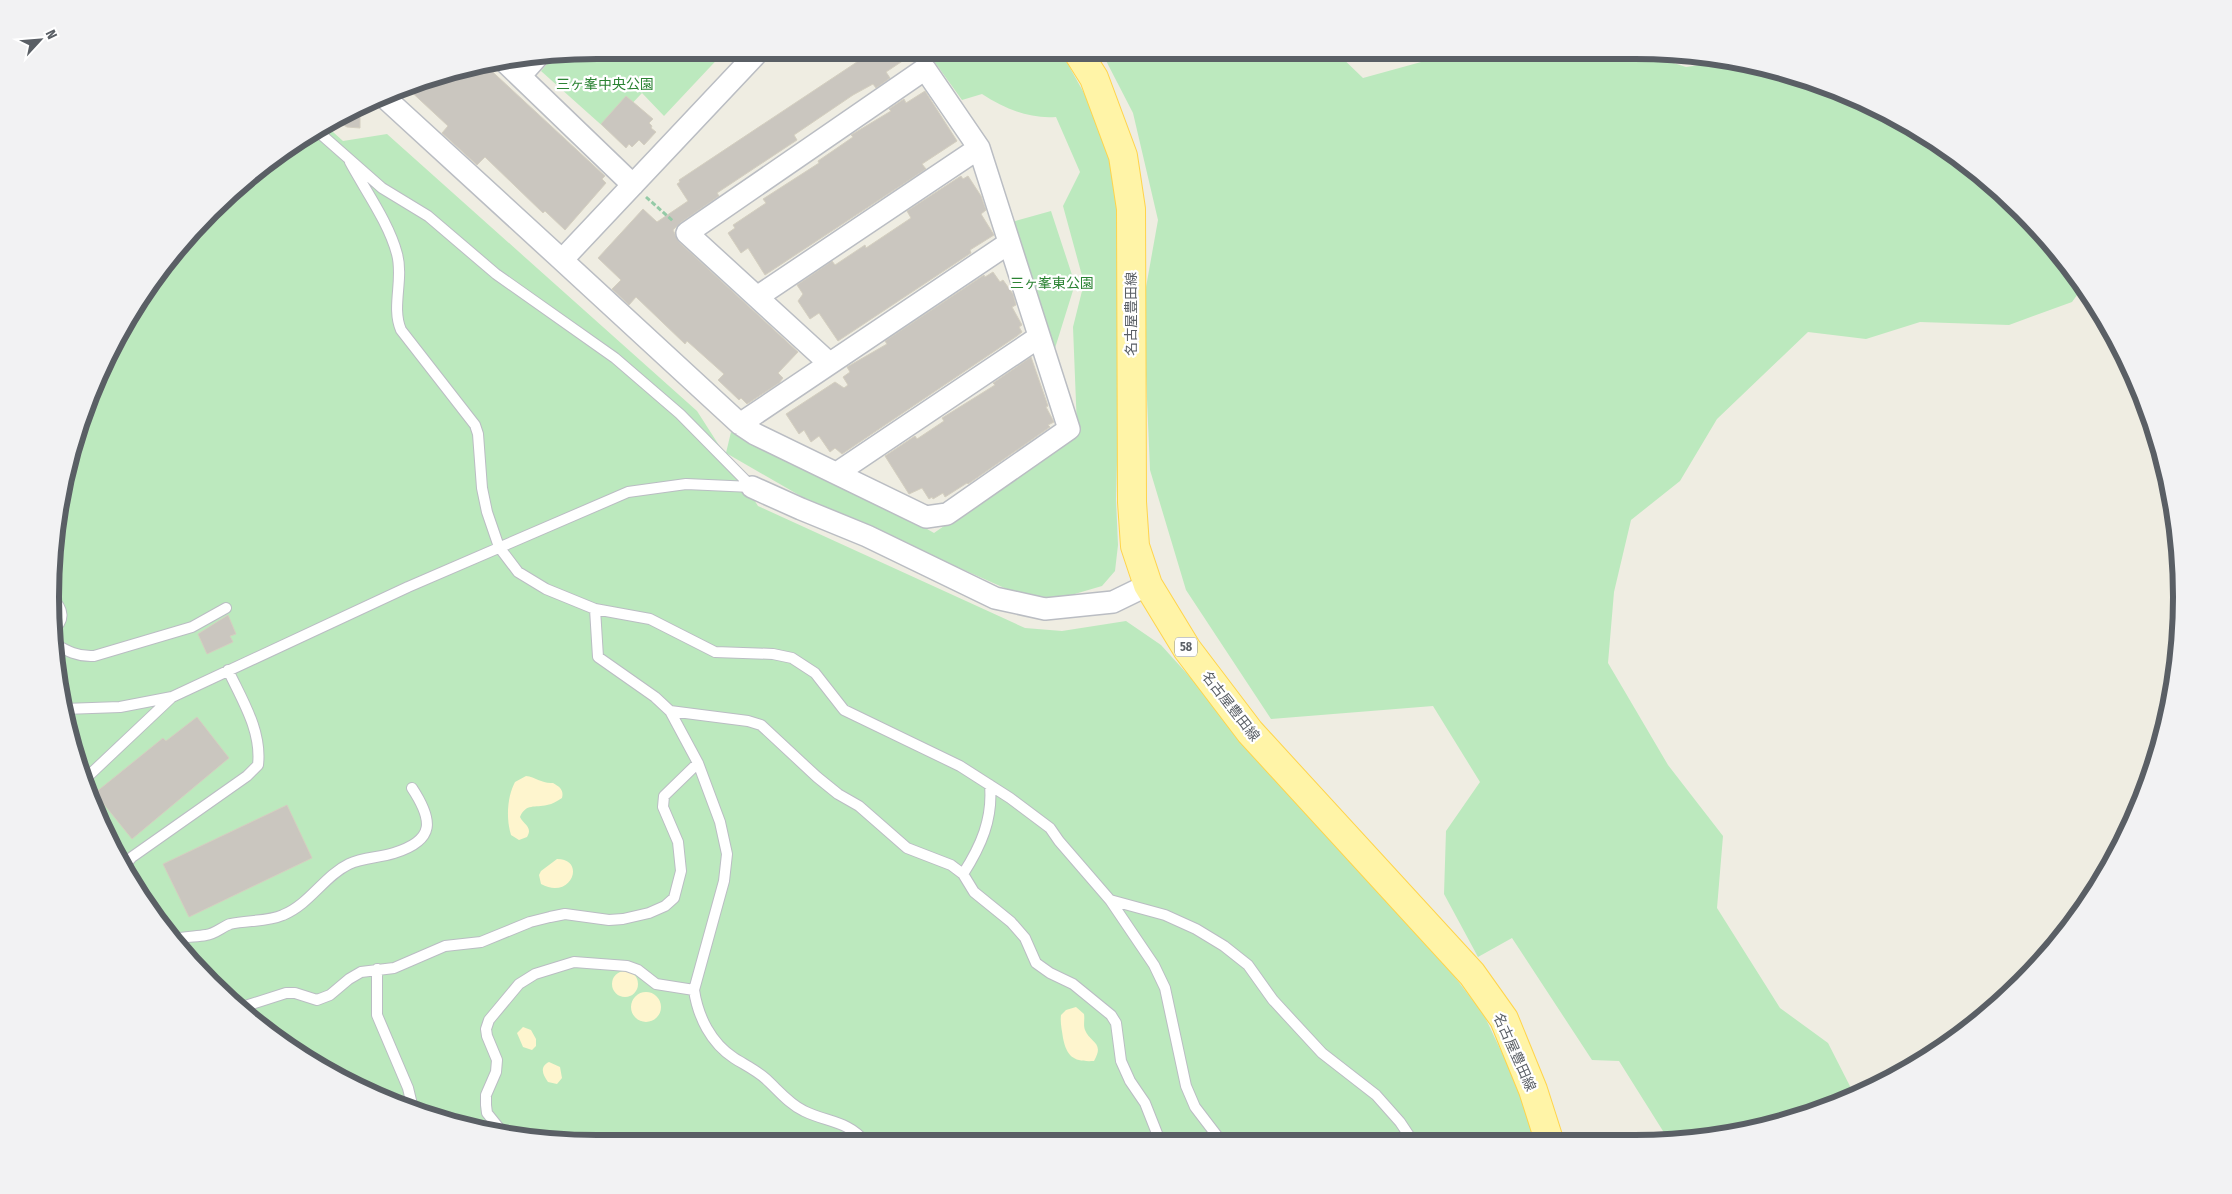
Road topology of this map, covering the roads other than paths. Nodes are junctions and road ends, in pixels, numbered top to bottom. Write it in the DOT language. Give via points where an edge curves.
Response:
graph roads {
  1 [pos="752,59"];
  2 [pos="1082,59"];
  3 [pos="532,63"];
  4 [pos="509,66"];
  5 [pos="520,76"];
  6 [pos="389,101"];
  7 [pos="321,135"];
  8 [pos="979,148"];
  9 [pos="350,162"];
  10 [pos="638,190"];
  11 [pos="1010,243"];
  12 [pos="562,260"];
  13 [pos="757,297"];
  14 [pos="1039,337"];
  15 [pos="829,363"];
  16 [pos="740,424"];
  17 [pos="837,473"];
  18 [pos="752,487"];
  19 [pos="500,547"];
  20 [pos="1148,585"];
  21 [pos="59,608"];
  22 [pos="226,608"];
  23 [pos="595,609"];
  24 [pos="60,624"];
  25 [pos="61,648"];
  26 [pos="228,670"];
  27 [pos="172,697"];
  28 [pos="71,709"];
  29 [pos="670,711"];
  30 [pos="698,763"];
  31 [pos="89,775"];
  32 [pos="990,785"];
  33 [pos="412,788"];
  34 [pos="128,861"];
  35 [pos="963,874"];
  36 [pos="1110,900"];
  37 [pos="181,939"];
  38 [pos="376,970"];
  39 [pos="694,990"];
  40 [pos="246,1006"];
  41 [pos="411,1102"];
  42 [pos="498,1126"];
  43 [pos="860,1135"];
  44 [pos="1158,1135"];
  45 [pos="1217,1135"];
  46 [pos="1409,1135"];
  47 [pos="1547,1135"];
  1 -- 10 [label="street"];
  2 -- 20 [label="main road, 名古屋豊田線 / 58" via="1094,78 1123,156 1131,209 1132,502 1135,546"];
  3 -- 5 [label="street"];
  4 -- 5 [label="street"];
  5 -- 10 [label="street"];
  6 -- 12 [label="street"];
  7 -- 9 [label="lane"];
  8 -- 11 [label="street"];
  8 -- 13 [label="street"];
  8 -- 13 [label="street" via="925,69 687,233"];
  9 -- 18 [label="lane" via="382,188 428,216 496,274 615,358 680,414"];
  9 -- 19 [label="lane" via="397,254 400,279 397,320 401,330 475,425 482,488"];
  10 -- 12 [label="street"];
  11 -- 14 [label="street"];
  11 -- 15 [label="street"];
  12 -- 16 [label="street"];
  13 -- 15 [label="street"];
  14 -- 17 [label="street"];
  14 -- 17 [label="street" via="1069,429 947,514 926,517"];
  15 -- 16 [label="street"];
  16 -- 17 [label="street"];
  18 -- 19 [label="lane" via="686,484 628,492"];
  18 -- 20 [label="street" via="867,536 995,598 1044,609 1113,602"];
  19 -- 23 [label="lane" via="518,572 546,589"];
  19 -- 26 [label="lane"];
  20 -- 47 [label="main road, 名古屋豊田線 / 58" via="1187,649 1250,732 1472,974 1504,1019"];
  21 -- 24 [label="lane"];
  22 -- 25 [label="lane" via="192,626 94,656 84,657"];
  23 -- 29 [label="lane" via="598,657"];
  23 -- 32 [label="lane" via="650,619 715,652 773,654 792,658 814,673 844,710 960,766"];
  26 -- 27 [label="lane"];
  26 -- 34 [label="lane" via="252,721 260,751 258,765"];
  27 -- 28 [label="lane" via="120,707"];
  27 -- 31 [label="lane"];
  29 -- 30 [label="lane"];
  29 -- 35 [label="lane" via="761,725 838,794 859,806 908,848 951,865"];
  30 -- 38 [label="lane" via="664,796 663,807 678,842 681,871 674,898 665,906 623,919 565,914 550,917 481,942 445,946 394,968"];
  30 -- 39 [label="lane" via="720,822 727,854 724,881"];
  32 -- 35 [label="lane" via="988,824 977,852"];
  32 -- 36 [label="lane" via="1050,828"];
  33 -- 37 [label="lane" via="424,806 427,830 414,844 394,853 357,860 336,871 306,900 280,916 229,925 208,935"];
  35 -- 44 [label="lane" via="974,892 1011,922 1025,938 1036,963 1073,984 1111,1014 1116,1023 1121,1061 1145,1103"];
  36 -- 45 [label="lane" via="1154,965 1165,988 1186,1086 1195,1106"];
  36 -- 46 [label="lane" via="1165,915 1196,928 1224,946 1248,965 1273,1000 1322,1053 1376,1095"];
  38 -- 40 [label="lane" via="361,972 330,995 317,1000 286,993"];
  38 -- 41 [label="lane" via="377,1015"];
  39 -- 42 [label="lane" via="656,984 627,966 574,962 535,974 519,984 489,1020 486,1029 497,1060 486,1105"];
  39 -- 43 [label="lane" via="704,1024 716,1042 732,1056 805,1112 843,1124"];
}
